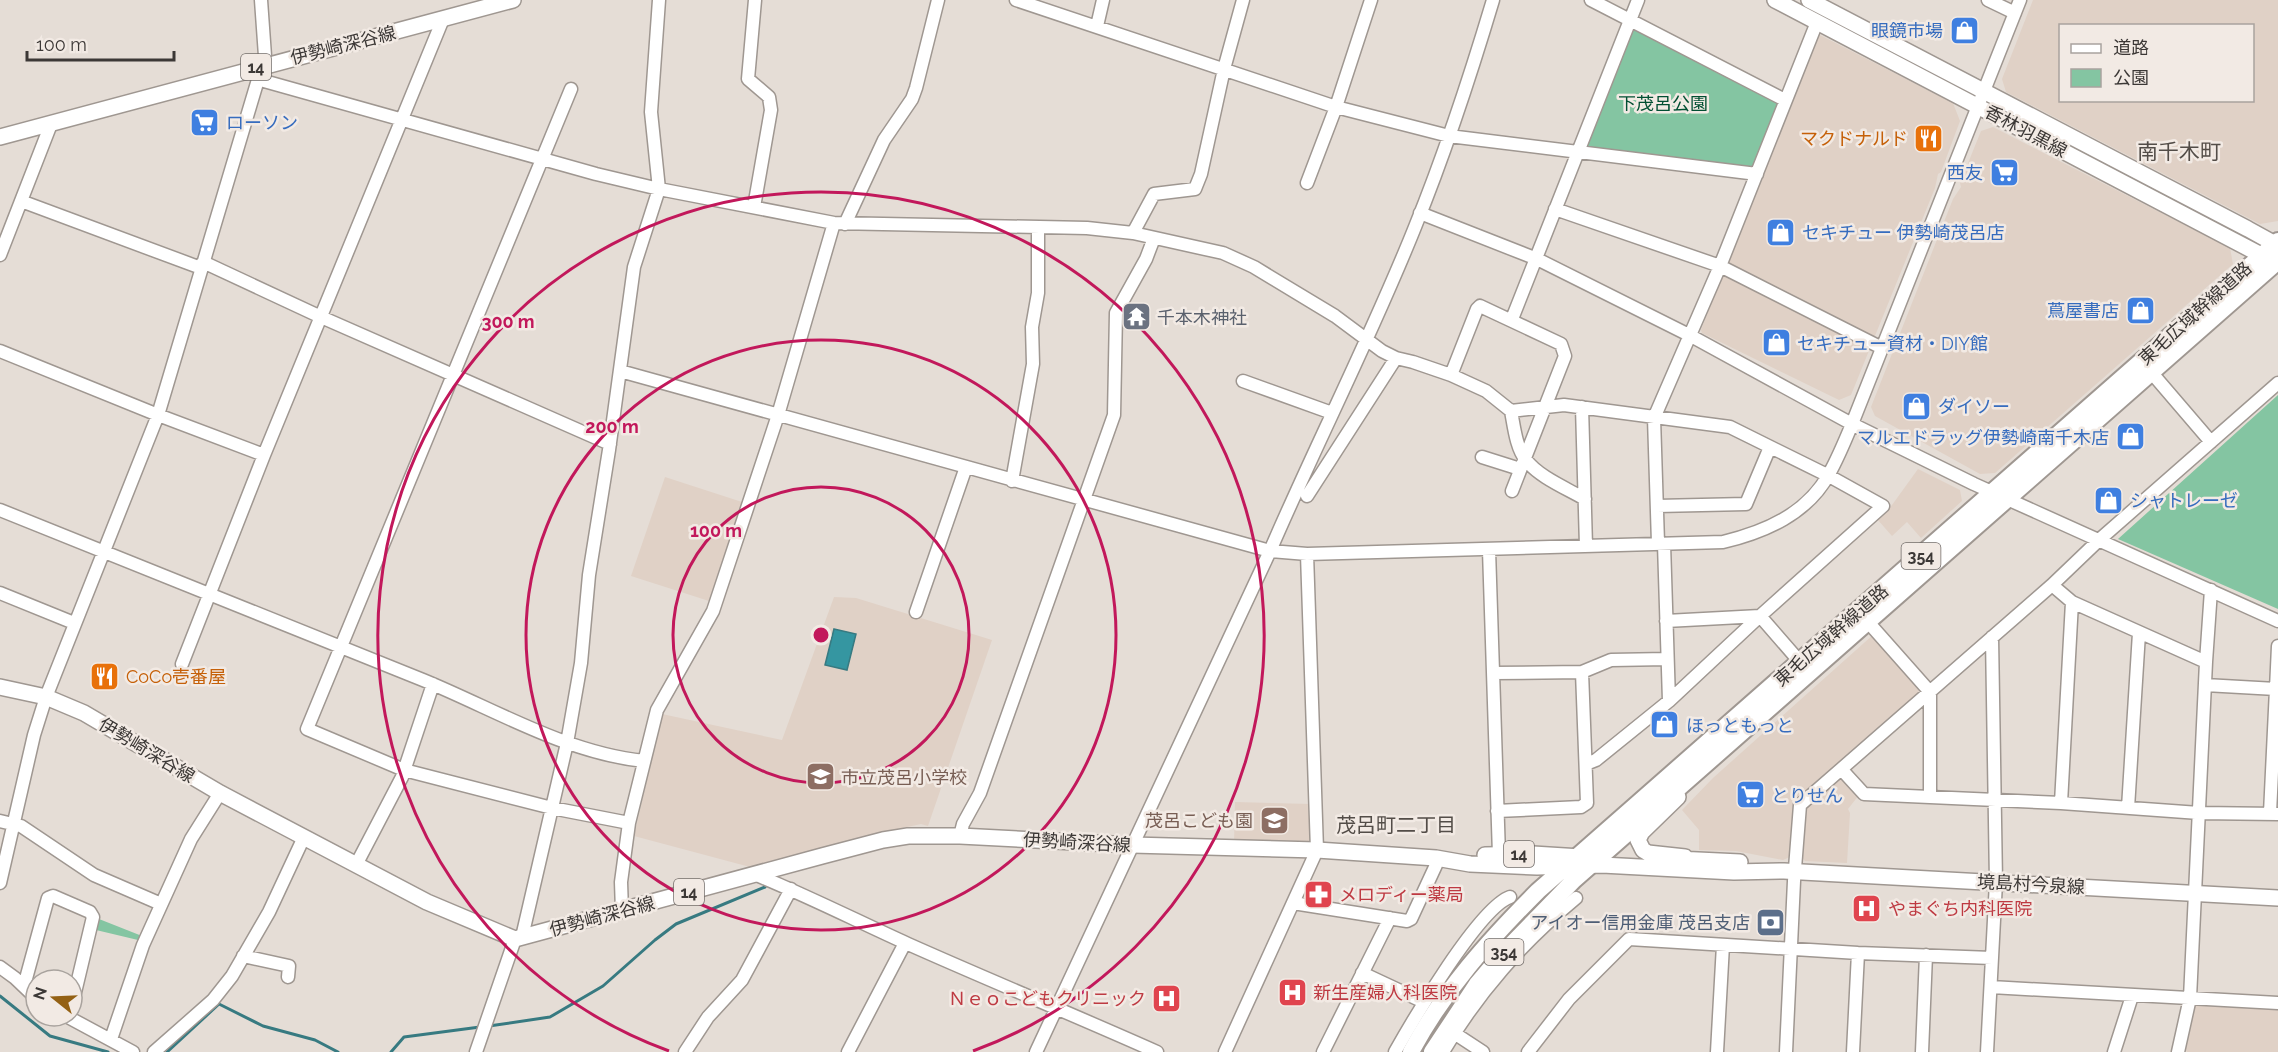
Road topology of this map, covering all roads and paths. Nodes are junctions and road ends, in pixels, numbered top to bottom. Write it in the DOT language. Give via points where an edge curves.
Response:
graph roads {
  1 [pos="261,0"];
  2 [pos="513,0"];
  3 [pos="659,0"];
  4 [pos="755,0"];
  5 [pos="938,0"];
  6 [pos="1016,0"];
  7 [pos="1103,0"];
  8 [pos="1243,0"];
  9 [pos="1371,0"];
  10 [pos="1493,0"];
  11 [pos="1591,0"];
  12 [pos="1638,0"];
  13 [pos="1775,0"];
  14 [pos="1988,0"];
  15 [pos="2020,0"];
  16 [pos="1819,2"];
  17 [pos="2015,13"];
  18 [pos="443,19"];
  19 [pos="1630,21"];
  20 [pos="1817,22"];
  21 [pos="1097,26"];
  22 [pos="260,66"];
  23 [pos="1224,69"];
  24 [pos="572,89"];
  25 [pos="1985,92"];
  26 [pos="1785,100"];
  27 [pos="1979,106"];
  28 [pos="1336,107"];
  29 [pos="401,119"];
  30 [pos="51,124"];
  31 [pos="0,136"];
  32 [pos="1449,136"];
  33 [pos="1578,153"];
  34 [pos="542,158"];
  35 [pos="1757,174"];
  36 [pos="1307,183"];
  37 [pos="659,189"];
  38 [pos="21,201"];
  39 [pos="754,207"];
  40 [pos="1555,209"];
  41 [pos="1420,213"];
  42 [pos="839,223"];
  43 [pos="1038,227"];
  44 [pos="1133,233"];
  45 [pos="1154,238"];
  46 [pos="2277,250"];
  47 [pos="0,255"];
  48 [pos="2261,255"];
  49 [pos="1537,259"];
  50 [pos="202,265"];
  51 [pos="1720,266"];
  52 [pos="321,317"];
  53 [pos="1512,319"];
  54 [pos="1691,336"];
  55 [pos="1366,340"];
  56 [pos="1882,348"];
  57 [pos="0,351"];
  58 [pos="1396,358"];
  59 [pos="620,371"];
  60 [pos="2151,372"];
  61 [pos="453,375"];
  62 [pos="1451,375"];
  63 [pos="1243,381"];
  64 [pos="2278,383"];
  65 [pos="1545,406"];
  66 [pos="1582,408"];
  67 [pos="1511,411"];
  68 [pos="1332,413"];
  69 [pos="158,415"];
  70 [pos="778,415"];
  71 [pos="1654,418"];
  72 [pos="1852,424"];
  73 [pos="2211,442"];
  74 [pos="610,444"];
  75 [pos="1770,447"];
  76 [pos="264,455"];
  77 [pos="1482,457"];
  78 [pos="1522,464"];
  79 [pos="966,467"];
  80 [pos="1828,476"];
  81 [pos="1012,481"];
  82 [pos="1512,491"];
  83 [pos="1991,492"];
  84 [pos="1307,495"];
  85 [pos="1585,499"];
  86 [pos="1085,500"];
  87 [pos="2007,500"];
  88 [pos="1657,506"];
  89 [pos="0,510"];
  90 [pos="2099,540"];
  91 [pos="1661,544"];
  92 [pos="1586,546"];
  93 [pos="1489,550"];
  94 [pos="104,551"];
  95 [pos="1270,551"];
  96 [pos="1307,555"];
  97 [pos="2052,585"];
  98 [pos="2211,590"];
  99 [pos="0,593"];
  100 [pos="211,593"];
  101 [pos="2072,602"];
  102 [pos="916,612"];
  103 [pos="1760,616"];
  104 [pos="1666,621"];
  105 [pos="2278,621"];
  106 [pos="1868,622"];
  107 [pos="74,623"];
  108 [pos="2139,633"];
  109 [pos="1992,637"];
  110 [pos="341,646"];
  111 [pos="2278,646"];
  112 [pos="1667,659"];
  113 [pos="1800,662"];
  114 [pos="2205,662"];
  115 [pos="182,664"];
  116 [pos="1582,672"];
  117 [pos="1493,674"];
  118 [pos="433,684"];
  119 [pos="2205,685"];
  120 [pos="0,687"];
  121 [pos="2276,689"];
  122 [pos="1930,692"];
  123 [pos="46,697"];
  124 [pos="1669,700"];
  125 [pos="567,743"];
  126 [pos="644,761"];
  127 [pos="1586,764"];
  128 [pos="404,770"];
  129 [pos="1842,770"];
  130 [pos="1692,777"];
  131 [pos="220,793"];
  132 [pos="1929,797"];
  133 [pos="1995,800"];
  134 [pos="2061,803"];
  135 [pos="552,808"];
  136 [pos="2128,808"];
  137 [pos="1497,811"];
  138 [pos="2199,813"];
  139 [pos="2274,813"];
  140 [pos="0,821"];
  141 [pos="629,823"];
  142 [pos="14,824"];
  143 [pos="960,836"];
  144 [pos="304,837"];
  145 [pos="1132,845"];
  146 [pos="1317,850"];
  147 [pos="1499,855"];
  148 [pos="1436,858"];
  149 [pos="1698,859"];
  150 [pos="1584,861"];
  151 [pos="356,865"];
  152 [pos="1789,871"];
  153 [pos="754,874"];
  154 [pos="1996,882"];
  155 [pos="0,883"];
  156 [pos="791,889"];
  157 [pos="2194,893"];
  158 [pos="1510,897"];
  159 [pos="1576,898"];
  160 [pos="2278,898"];
  161 [pos="1293,903"];
  162 [pos="161,904"];
  163 [pos="621,911"];
  164 [pos="1390,918"];
  165 [pos="1542,920"];
  166 [pos="518,938"];
  167 [pos="905,943"];
  168 [pos="1723,945"];
  169 [pos="1791,948"];
  170 [pos="1858,953"];
  171 [pos="1926,955"];
  172 [pos="243,956"];
  173 [pos="1992,958"];
  174 [pos="1468,965"];
  175 [pos="0,967"];
  176 [pos="29,968"];
  177 [pos="81,968"];
  178 [pos="1362,973"];
  179 [pos="1443,975"];
  180 [pos="288,977"];
  181 [pos="24,987"];
  182 [pos="1991,987"];
  183 [pos="2132,996"];
  184 [pos="2190,998"];
  185 [pos="1424,1002"];
  186 [pos="2278,1003"];
  187 [pos="1057,1007"];
  188 [pos="84,1025"];
  189 [pos="1454,1033"];
  190 [pos="111,1039"];
  191 [pos="133,1052"];
  192 [pos="154,1052"];
  193 [pos="476,1052"];
  194 [pos="685,1052"];
  195 [pos="848,1052"];
  196 [pos="1036,1052"];
  197 [pos="1157,1052"];
  198 [pos="1225,1052"];
  199 [pos="1323,1052"];
  200 [pos="1395,1052"];
  201 [pos="1411,1052"];
  202 [pos="1432,1052"];
  203 [pos="1443,1052"];
  204 [pos="1483,1052"];
  205 [pos="1528,1052"];
  206 [pos="1717,1052"];
  207 [pos="1786,1052"];
  208 [pos="1853,1052"];
  209 [pos="1922,1052"];
  210 [pos="1987,1052"];
  211 [pos="2114,1052"];
  212 [pos="2178,1052"];
  1 -- 22 [label="street" via="265,56"];
  2 -- 18 [label="main road, 伊勢崎深谷線 / 14"];
  3 -- 37 [label="street" via="651,112"];
  4 -- 39 [label="street" via="748,79 769,97 771,110"];
  5 -- 42 [label="street" via="912,99 884,140"];
  6 -- 21 [label="street"];
  7 -- 21 [label="street"];
  8 -- 23 [label="street"];
  9 -- 28 [label="street"];
  10 -- 32 [label="street"];
  11 -- 19 [label="street"];
  12 -- 19 [label="street"];
  13 -- 20 [label="main road, 香林羽黒線"];
  14 -- 17 [label="street"];
  15 -- 17 [label="street"];
  16 -- 25 [label="main road, 香林羽黒線"];
  17 -- 25 [label="street"];
  18 -- 22 [label="main road, 伊勢崎深谷線 / 14"];
  18 -- 29 [label="street"];
  19 -- 26 [label="street"];
  19 -- 33 [label="street"];
  20 -- 26 [label="street"];
  20 -- 27 [label="main road, 香林羽黒線"];
  21 -- 23 [label="street"];
  22 -- 29 [label="street" via="264,81"];
  22 -- 30 [label="main road, 伊勢崎深谷線 / 14"];
  22 -- 50 [label="street"];
  23 -- 28 [label="street"];
  23 -- 44 [label="street" via="1195,189 1154,194"];
  24 -- 34 [label="street"];
  25 -- 27 [label="street"];
  25 -- 46 [label="main road, 香林羽黒線"];
  26 -- 35 [label="street"];
  27 -- 48 [label="main road, 香林羽黒線"];
  27 -- 56 [label="street"];
  28 -- 32 [label="street"];
  28 -- 36 [label="street"];
  29 -- 34 [label="street"];
  29 -- 52 [label="street"];
  30 -- 31 [label="main road, 伊勢崎深谷線 / 14"];
  30 -- 38 [label="street"];
  32 -- 33 [label="street"];
  32 -- 41 [label="street"];
  33 -- 35 [label="street"];
  33 -- 40 [label="street"];
  34 -- 37 [label="street"];
  34 -- 61 [label="street"];
  35 -- 51 [label="street"];
  37 -- 39 [label="street"];
  37 -- 59 [label="street" via="634,267"];
  38 -- 47 [label="street"];
  38 -- 50 [label="street"];
  39 -- 42 [label="street"];
  40 -- 49 [label="street"];
  40 -- 51 [label="street"];
  41 -- 49 [label="street"];
  41 -- 55 [label="street"];
  42 -- 43 [label="street"];
  42 -- 70 [label="street"];
  43 -- 44 [label="street"];
  43 -- 81 [label="street" via="1033,364"];
  44 -- 45 [label="street"];
  45 -- 55 [label="street" via="1223,253 1254,267 1335,316"];
  45 -- 86 [label="street" via="1116,313 1114,415"];
  46 -- 48 [label="highway, 東毛広域幹線道路 / 354"];
  46 -- 60 [label="highway, 東毛広域幹線道路 / 354"];
  48 -- 83 [label="highway, 東毛広域幹線道路 / 354"];
  49 -- 53 [label="street"];
  49 -- 54 [label="street"];
  50 -- 52 [label="street"];
  50 -- 69 [label="street"];
  51 -- 54 [label="street"];
  51 -- 56 [label="street"];
  52 -- 61 [label="street"];
  52 -- 76 [label="street"];
  53 -- 62 [label="street" via="1480,306"];
  53 -- 65 [label="street" via="1561,344 1564,350"];
  54 -- 71 [label="street"];
  54 -- 72 [label="street"];
  55 -- 58 [label="street"];
  55 -- 68 [label="street"];
  56 -- 72 [label="street"];
  57 -- 69 [label="street"];
  58 -- 62 [label="street"];
  58 -- 84 [label="street"];
  59 -- 70 [label="street"];
  59 -- 74 [label="street"];
  60 -- 73 [label="street"];
  60 -- 87 [label="highway, 東毛広域幹線道路 / 354"];
  61 -- 74 [label="street"];
  61 -- 110 [label="street"];
  62 -- 67 [label="street" via="1486,391"];
  63 -- 68 [label="street"];
  64 -- 73 [label="street"];
  65 -- 66 [label="street"];
  65 -- 67 [label="street"];
  65 -- 78 [label="street"];
  66 -- 71 [label="street"];
  66 -- 85 [label="street"];
  67 -- 78 [label="street"];
  68 -- 95 [label="street"];
  69 -- 76 [label="street"];
  69 -- 94 [label="street"];
  70 -- 79 [label="street"];
  70 -- 126 [label="street" via="713,611 657,710"];
  71 -- 75 [label="street" via="1730,427"];
  71 -- 88 [label="street"];
  72 -- 80 [label="street"];
  72 -- 83 [label="street"];
  73 -- 90 [label="street"];
  74 -- 125 [label="street"];
  75 -- 80 [label="street"];
  75 -- 88 [label="street" via="1746,504"];
  76 -- 100 [label="street"];
  77 -- 78 [label="street"];
  78 -- 82 [label="street"];
  78 -- 85 [label="street"];
  79 -- 81 [label="street"];
  79 -- 102 [label="street"];
  80 -- 91 [label="street" via="1796,512 1763,530 1723,542"];
  80 -- 103 [label="street" via="1883,506"];
  81 -- 86 [label="street"];
  83 -- 87 [label="street"];
  83 -- 113 [label="highway, 東毛広域幹線道路 / 354"];
  85 -- 92 [label="street"];
  86 -- 95 [label="street"];
  86 -- 143 [label="street" via="980,793"];
  87 -- 90 [label="street"];
  87 -- 106 [label="highway, 東毛広域幹線道路 / 354"];
  88 -- 91 [label="street"];
  89 -- 94 [label="street"];
  90 -- 97 [label="street"];
  90 -- 98 [label="street"];
  91 -- 92 [label="street"];
  91 -- 104 [label="street"];
  92 -- 93 [label="street"];
  93 -- 96 [label="street"];
  93 -- 117 [label="street"];
  94 -- 100 [label="street"];
  94 -- 107 [label="street"];
  95 -- 96 [label="street"];
  95 -- 145 [label="street"];
  96 -- 146 [label="street"];
  97 -- 101 [label="street"];
  97 -- 109 [label="street"];
  98 -- 105 [label="street"];
  98 -- 114 [label="street"];
  99 -- 107 [label="street"];
  100 -- 110 [label="street"];
  100 -- 115 [label="street"];
  101 -- 108 [label="street"];
  101 -- 134 [label="street"];
  103 -- 104 [label="street"];
  103 -- 113 [label="street"];
  103 -- 124 [label="street"];
  104 -- 112 [label="street"];
  106 -- 122 [label="street"];
  106 -- 130 [label="highway, 東毛広域幹線道路 / 354"];
  107 -- 123 [label="street"];
  108 -- 114 [label="street"];
  108 -- 136 [label="street"];
  109 -- 122 [label="street"];
  109 -- 133 [label="street"];
  110 -- 118 [label="street"];
  110 -- 128 [label="street" via="307,729"];
  111 -- 121 [label="street"];
  112 -- 116 [label="street" via="1611,660"];
  112 -- 124 [label="street"];
  113 -- 150 [label="highway, 東毛広域幹線道路 / 354"];
  114 -- 119 [label="street"];
  116 -- 117 [label="street"];
  116 -- 127 [label="street"];
  117 -- 137 [label="street"];
  118 -- 125 [label="street"];
  118 -- 128 [label="street"];
  119 -- 121 [label="street"];
  119 -- 138 [label="street"];
  120 -- 123 [label="main road, 伊勢崎深谷線"];
  121 -- 139 [label="street"];
  122 -- 129 [label="street"];
  122 -- 132 [label="street"];
  123 -- 131 [label="main road, 伊勢崎深谷線" via="84,713"];
  123 -- 142 [label="street"];
  124 -- 127 [label="street"];
  125 -- 126 [label="street"];
  125 -- 135 [label="street"];
  126 -- 141 [label="street"];
  127 -- 137 [label="street" via="1587,803 1581,807"];
  128 -- 135 [label="street"];
  128 -- 151 [label="street"];
  129 -- 132 [label="street" via="1864,794"];
  129 -- 152 [label="street" via="1800,805"];
  130 -- 149 [label="main road" via="1638,840 1648,853"];
  130 -- 150 [label="highway, 東毛広域幹線道路 / 354"];
  131 -- 144 [label="main road, 伊勢崎深谷線"];
  131 -- 162 [label="street" via="190,839"];
  132 -- 133 [label="street"];
  133 -- 134 [label="street"];
  133 -- 154 [label="street"];
  134 -- 136 [label="street"];
  135 -- 141 [label="street"];
  135 -- 166 [label="street"];
  136 -- 138 [label="street"];
  137 -- 147 [label="street"];
  138 -- 139 [label="street"];
  138 -- 157 [label="street"];
  140 -- 142 [label="street"];
  141 -- 163 [label="street"];
  142 -- 155 [label="street"];
  142 -- 162 [label="street" via="94,875"];
  143 -- 145 [label="main road, 伊勢崎深谷線 / 14"];
  143 -- 153 [label="main road, 伊勢崎深谷線 / 14" via="883,840"];
  144 -- 151 [label="main road, 伊勢崎深谷線"];
  144 -- 172 [label="street" via="269,912"];
  145 -- 146 [label="main road, 伊勢崎深谷線 / 14"];
  145 -- 187 [label="street"];
  146 -- 148 [label="main road, 伊勢崎深谷線 / 14"];
  146 -- 161 [label="street"];
  147 -- 148 [label="main road, 伊勢崎深谷線 / 14"];
  147 -- 150 [label="main road, 伊勢崎深谷線 / 14"];
  148 -- 150 [label="main road, 伊勢崎深谷線 / 14" via="1470,864"];
  148 -- 164 [label="street" via="1411,919"];
  149 -- 150 [label="main road, 境島村今泉線"];
  149 -- 152 [label="main road, 境島村今泉線"];
  150 -- 152 [label="main road, 境島村今泉線" via="1734,872"];
  150 -- 165 [label="highway, 東毛広域幹線道路 / 354"];
  150 -- 174 [label="highway, 東毛広域幹線道路 / 354" via="1514,914"];
  151 -- 166 [label="main road, 伊勢崎深谷線" via="427,902"];
  152 -- 154 [label="main road, 境島村今泉線"];
  152 -- 169 [label="street"];
  153 -- 156 [label="street"];
  153 -- 163 [label="main road, 伊勢崎深谷線 / 14"];
  154 -- 157 [label="main road, 境島村今泉線"];
  154 -- 173 [label="street"];
  156 -- 167 [label="street"];
  156 -- 194 [label="street" via="742,980 708,1017"];
  157 -- 160 [label="main road, 境島村今泉線"];
  157 -- 184 [label="street"];
  158 -- 179 [label="street" via="1475,929"];
  159 -- 165 [label="street"];
  161 -- 164 [label="street"];
  161 -- 198 [label="street"];
  162 -- 190 [label="street"];
  163 -- 166 [label="main road, 伊勢崎深谷線 / 14"];
  164 -- 178 [label="street"];
  165 -- 189 [label="street"];
  165 -- 202 [label="highway, 東毛広域幹線道路 / 354" via="1504,952 1477,984"];
  166 -- 193 [label="street"];
  167 -- 187 [label="street"];
  167 -- 195 [label="street"];
  168 -- 169 [label="street"];
  168 -- 205 [label="street" via="1629,939 1569,999"];
  168 -- 206 [label="street"];
  169 -- 170 [label="street"];
  169 -- 207 [label="street"];
  170 -- 171 [label="street"];
  170 -- 208 [label="street"];
  171 -- 173 [label="street"];
  171 -- 209 [label="street"];
  172 -- 180 [label="street" via="289,966"];
  172 -- 192 [label="street" via="213,1000"];
  173 -- 182 [label="street"];
  174 -- 179 [label="street"];
  174 -- 201 [label="highway, 東毛広域幹線道路 / 354"];
  175 -- 181 [label="street"];
  176 -- 177 [label="street" via="48,898 53,896 90,912 93,917"];
  178 -- 185 [label="street"];
  178 -- 199 [label="street"];
  179 -- 185 [label="street"];
  182 -- 183 [label="street"];
  182 -- 210 [label="street"];
  183 -- 184 [label="street"];
  183 -- 211 [label="street"];
  184 -- 186 [label="street"];
  184 -- 212 [label="street"];
  185 -- 200 [label="street"];
  187 -- 196 [label="street"];
  187 -- 197 [label="street"];
  188 -- 190 [label="street"];
  189 -- 203 [label="street"];
  189 -- 204 [label="street"];
  190 -- 191 [label="street"];
}
